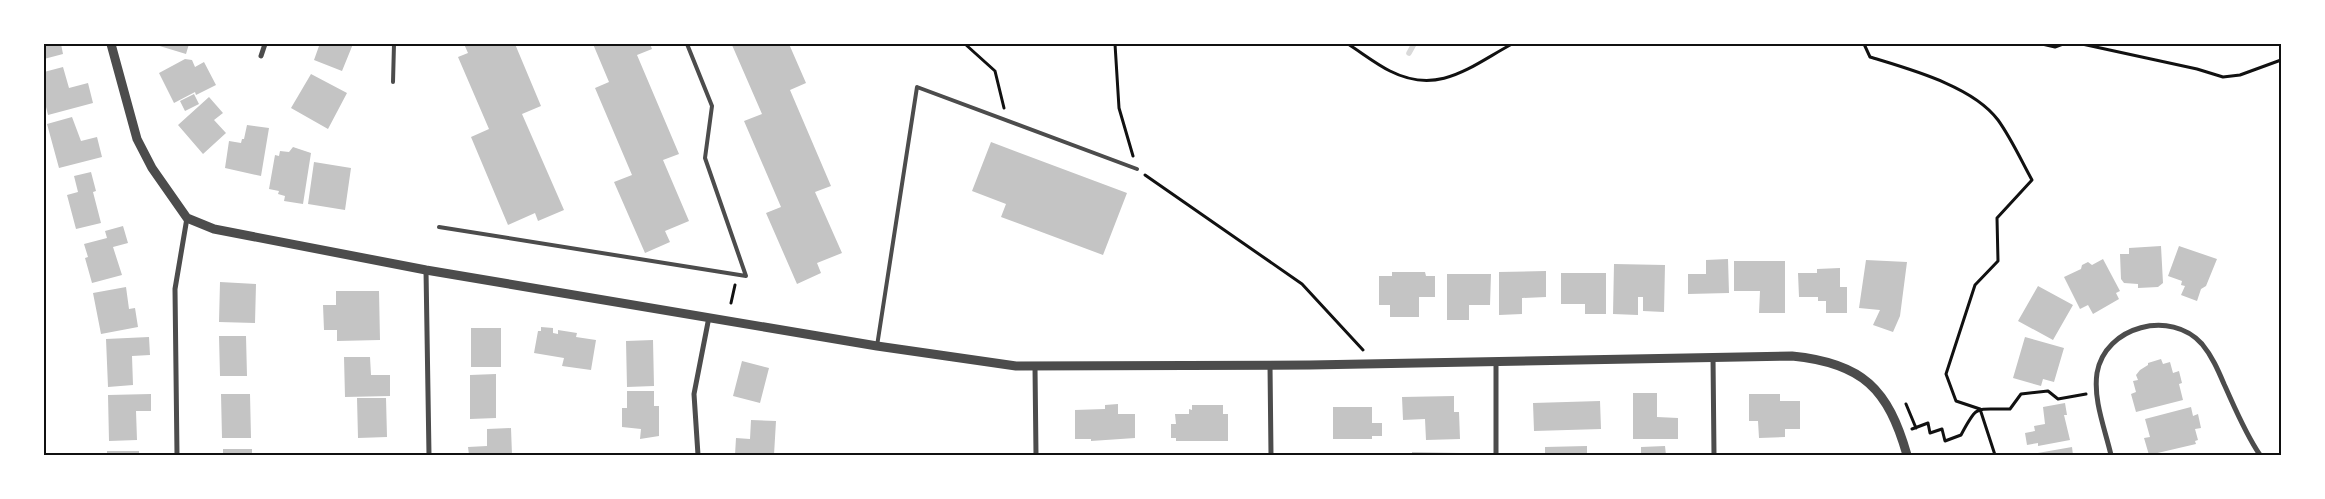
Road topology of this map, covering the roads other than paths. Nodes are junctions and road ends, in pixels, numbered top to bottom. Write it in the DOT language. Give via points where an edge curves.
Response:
graph roads {
  1 [pos="111,44"];
  2 [pos="265,44"];
  3 [pos="394,44"];
  4 [pos="687,44"];
  5 [pos="261,56"];
  6 [pos="393,82"];
  7 [pos="1137,170"];
  8 [pos="186,218"];
  9 [pos="439,227"];
  10 [pos="426,270"];
  11 [pos="709,316"];
  12 [pos="877,346"];
  13 [pos="1713,357"];
  14 [pos="1496,361"];
  15 [pos="1270,365"];
  16 [pos="1035,367"];
  17 [pos="177,455"];
  18 [pos="429,455"];
  19 [pos="698,455"];
  20 [pos="1036,455"];
  21 [pos="1271,455"];
  22 [pos="1496,455"];
  23 [pos="1714,455"];
  24 [pos="1907,455"];
  25 [pos="2111,455"];
  26 [pos="2260,455"];
  1 -- 8 [label="street" via="137,139 152,168"];
  2 -- 5 [label="street"];
  3 -- 6 [label="lane"];
  4 -- 9 [label="lane" via="712,106 705,158 746,276"];
  7 -- 12 [label="lane" via="917,87"];
  8 -- 10 [label="street" via="214,229"];
  8 -- 17 [label="street" via="175,289"];
  10 -- 11 [label="street"];
  10 -- 18 [label="street"];
  11 -- 12 [label="street"];
  11 -- 19 [label="street" via="694,394"];
  12 -- 16 [label="street"];
  13 -- 14 [label="street"];
  13 -- 23 [label="street"];
  13 -- 24 [label="street" via="1792,356 1841,365 1867,382 1882,397 1898,424"];
  14 -- 15 [label="street"];
  14 -- 22 [label="street"];
  15 -- 16 [label="street"];
  15 -- 21 [label="street"];
  16 -- 20 [label="street"];
  25 -- 26 [label="street" via="2096,393 2099,364 2109,348 2126,334 2154,325 2178,328 2202,344 2213,359"];
}
